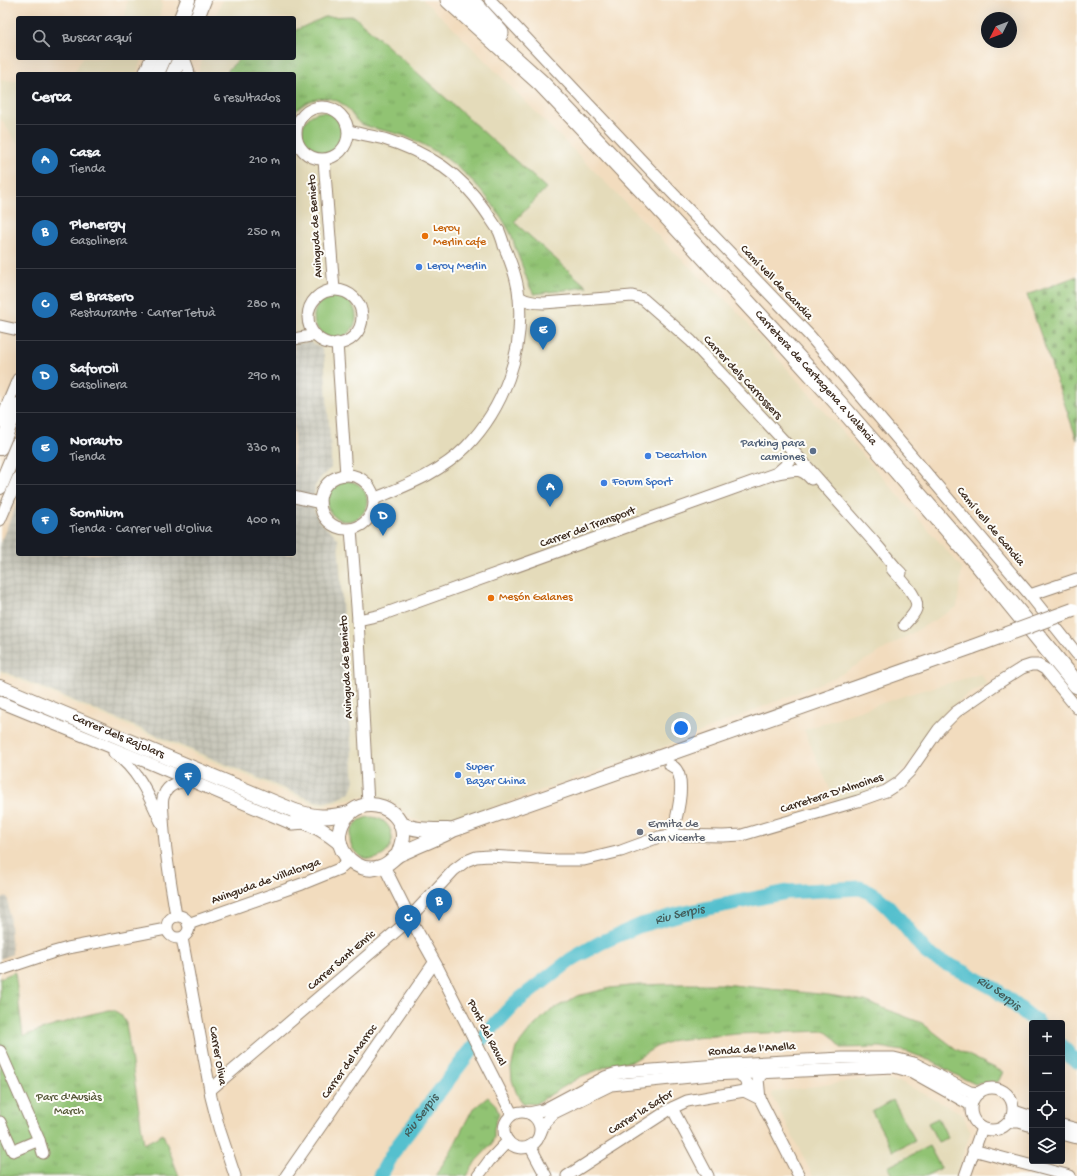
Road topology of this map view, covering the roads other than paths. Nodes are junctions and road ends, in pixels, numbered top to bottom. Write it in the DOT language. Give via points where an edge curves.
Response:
graph roads {
  1 [pos="188,0"];
  2 [pos="204,0"];
  3 [pos="449,0"];
  4 [pos="459,0"];
  5 [pos="470,0"];
  6 [pos="490,0"];
  7 [pos="182,16"];
  8 [pos="198,16"];
  9 [pos="150,60"];
  10 [pos="163,60"];
  11 [pos="179,60"];
  12 [pos="185,60"];
  13 [pos="522,66"];
  14 [pos="145,72"];
  15 [pos="159,72"];
  16 [pos="174,72"];
  17 [pos="189,72"];
  18 [pos="541,83"];
  19 [pos="296,130"];
  20 [pos="349,131"];
  21 [pos="296,137"];
  22 [pos="324,160"];
  23 [pos="334,290"];
  24 [pos="519,297"];
  25 [pos="0,326"];
  26 [pos="16,330"];
  27 [pos="316,335"];
  28 [pos="296,339"];
  29 [pos="337,343"];
  30 [pos="16,384"];
  31 [pos="16,410"];
  32 [pos="0,422"];
  33 [pos="0,448"];
  34 [pos="16,449"];
  35 [pos="794,452"];
  36 [pos="777,473"];
  37 [pos="346,475"];
  38 [pos="16,483"];
  39 [pos="0,487"];
  40 [pos="296,497"];
  41 [pos="374,499"];
  42 [pos="320,503"];
  43 [pos="0,520"];
  44 [pos="351,529"];
  45 [pos="901,573"];
  46 [pos="1077,579"];
  47 [pos="1030,595"];
  48 [pos="1075,609"];
  49 [pos="358,620"];
  50 [pos="904,625"];
  51 [pos="1073,641"];
  52 [pos="1077,654"];
  53 [pos="1077,685"];
  54 [pos="0,688"];
  55 [pos="0,694"];
  56 [pos="0,702"];
  57 [pos="1077,708"];
  58 [pos="98,742"];
  59 [pos="670,765"];
  60 [pos="190,781"];
  61 [pos="368,804"];
  62 [pos="349,813"];
  63 [pos="308,823"];
  64 [pos="400,823"];
  65 [pos="163,826"];
  66 [pos="453,830"];
  67 [pos="672,835"];
  68 [pos="340,843"];
  69 [pos="398,855"];
  70 [pos="489,856"];
  71 [pos="349,860"];
  72 [pos="384,866"];
  73 [pos="176,916"];
  74 [pos="410,918"];
  75 [pos="188,924"];
  76 [pos="166,929"];
  77 [pos="182,938"];
  78 [pos="434,963"];
  79 [pos="0,970"];
  80 [pos="0,1052"];
  81 [pos="764,1072"];
  82 [pos="740,1074"];
  83 [pos="210,1090"];
  84 [pos="979,1093"];
  85 [pos="760,1099"];
  86 [pos="971,1106"];
  87 [pos="672,1108"];
  88 [pos="1014,1111"];
  89 [pos="529,1113"];
  90 [pos="512,1114"];
  91 [pos="1029,1116"];
  92 [pos="0,1122"];
  93 [pos="1010,1122"];
  94 [pos="1029,1125"];
  95 [pos="1065,1126"];
  96 [pos="982,1128"];
  97 [pos="1077,1129"];
  98 [pos="540,1134"];
  99 [pos="1065,1135"];
  100 [pos="1077,1138"];
  101 [pos="39,1140"];
  102 [pos="508,1141"];
  103 [pos="530,1146"];
  104 [pos="973,1150"];
  105 [pos="43,1153"];
  106 [pos="236,1176"];
  107 [pos="286,1176"];
  108 [pos="478,1176"];
  109 [pos="546,1176"];
  110 [pos="567,1176"];
  111 [pos="708,1176"];
  112 [pos="798,1176"];
  113 [pos="965,1176"];
  114 [pos="1070,1176"];
  1 -- 7 [label="main road"];
  2 -- 8 [label="main road"];
  3 -- 13 [label="highway"];
  4 -- 13 [label="highway"];
  5 -- 18 [label="highway" via="524,59"];
  6 -- 47 [label="street, Camí vell de Gandia" via="810,336"];
  9 -- 14 [label="street"];
  10 -- 15 [label="main road"];
  11 -- 16 [label="main road"];
  12 -- 17 [label="street"];
  13 -- 18 [label="highway"];
  18 -- 53 [label="highway, Carretera de Cartagena a València" via="835,400 975,561"];
  19 -- 20 [label="street" via="302,115 308,110 323,106 339,113"];
  20 -- 22 [label="street" via="345,147 340,153"];
  20 -- 24 [label="street" via="405,146 441,166 463,184 480,203 500,233"];
  21 -- 22 [label="street" via="302,151"];
  22 -- 23 [label="street, Avinguda de Benieto"];
  23 -- 27 [label="street" via="318,296 310,306 308,319"];
  23 -- 29 [label="street" via="349,294 355,299 362,313 362,321 355,335"];
  24 -- 35 [label="street, Carrer dels Carrossers" via="534,303 632,296 643,299 691,341"];
  24 -- 41 [label="street" via="519,332 510,375 484,426 452,460 413,483"];
  25 -- 26 [label="street"];
  27 -- 28 [label="street"];
  27 -- 29 [label="street" via="329,343"];
  29 -- 37 [label="street"];
  30 -- 32 [label="street"];
  31 -- 33 [label="main road"];
  34 -- 39 [label="main road"];
  35 -- 36 [label="street, Carrer del Transport"];
  35 -- 45 [label="street, Carrer dels Carrossers"];
  36 -- 49 [label="street, Carrer del Transport" via="381,615"];
  36 -- 50 [label="street" via="796,470 803,472 898,576 917,602 917,608"];
  37 -- 41 [label="street" via="364,481 372,491"];
  37 -- 42 [label="street" via="330,480 324,487"];
  38 -- 43 [label="street"];
  40 -- 42 [label="street"];
  41 -- 44 [label="street" via="369,519"];
  42 -- 44 [label="street" via="321,512 333,526"];
  44 -- 49 [label="street, Avinguda de Benieto"];
  46 -- 47 [label="street"];
  47 -- 51 [label="street, Camí vell de Gandia"];
  48 -- 66 [label="main road, bridge"];
  49 -- 61 [label="street, Avinguda de Benieto"];
  51 -- 52 [label="street, Camí vell de Gandia"];
  54 -- 62 [label="main road, Carrer dels Rajolars" via="295,811 325,817"];
  55 -- 63 [label="main road, Carrer dels Rajolars"];
  56 -- 58 [label="street"];
  57 -- 67 [label="street, Carretera D'Almoines" via="1045,669 1031,665 1002,680 956,712 939,729 909,772 886,791 750,834"];
  58 -- 60 [label="street"];
  58 -- 65 [label="street" via="130,766 148,793"];
  59 -- 67 [label="street" via="677,771 680,788 679,806"];
  60 -- 63 [label="street" via="292,824"];
  60 -- 65 [label="street" via="174,783 168,788 162,803"];
  61 -- 62 [label="main road"];
  61 -- 64 [label="main road" via="382,806"];
  62 -- 68 [label="main road" via="340,827"];
  63 -- 68 [label="main road, Carrer dels Rajolars" via="331,835"];
  64 -- 66 [label="main road" via="424,830"];
  64 -- 69 [label="main road" via="403,836"];
  65 -- 73 [label="street"];
  66 -- 69 [label="main road"];
  67 -- 70 [label="street, Carretera D'Almoines" via="584,860"];
  68 -- 71 [label="main road"];
  69 -- 72 [label="main road"];
  70 -- 74 [label="street, Carrer Sant Enric" via="471,859 460,865"];
  71 -- 72 [label="main road" via="364,868"];
  71 -- 75 [label="street, Avinguda de Villalonga" via="328,874"];
  72 -- 74 [label="street, Pont del Raval"];
  73 -- 75 [label="street" via="184,918"];
  73 -- 76 [label="street" via="169,920"];
  74 -- 78 [label="street, Pont del Raval"];
  74 -- 83 [label="street, Carrer Sant Enric"];
  75 -- 77 [label="street" via="189,931"];
  76 -- 77 [label="street" via="170,936"];
  76 -- 79 [label="street" via="68,948"];
  77 -- 83 [label="street, Carrer Oliva"];
  78 -- 90 [label="street, Pont del Raval"];
  78 -- 107 [label="street, Carrer del Marroc"];
  80 -- 101 [label="street"];
  81 -- 82 [label="street, Ronda de l'Anella"];
  81 -- 85 [label="street" via="758,1078"];
  81 -- 86 [label="street, Ronda de l'Anella" via="894,1067 912,1072"];
  82 -- 85 [label="street"];
  82 -- 98 [label="street, Ronda de l'Anella" via="611,1085 554,1113 544,1122"];
  83 -- 106 [label="street, Carrer Oliva" via="219,1128"];
  84 -- 86 [label="street"];
  84 -- 88 [label="street" via="990,1088 1002,1090 1012,1100"];
  84 -- 89 [label="street, Ronda de l'Anella" via="970,1092 914,1063 901,1059 834,1059 626,1072 605,1077 543,1110"];
  85 -- 87 [label="street, Carrer la Safor" via="744,1091 687,1100"];
  85 -- 112 [label="street"];
  86 -- 96 [label="street" via="975,1121"];
  87 -- 110 [label="street, Carrer la Safor"];
  87 -- 111 [label="street"];
  88 -- 91 [label="street"];
  88 -- 93 [label="street"];
  89 -- 90 [label="street" via="523,1111"];
  89 -- 98 [label="street" via="537,1119"];
  90 -- 102 [label="street" via="504,1127"];
  92 -- 101 [label="street" via="13,1151"];
  93 -- 94 [label="street"];
  93 -- 96 [label="street" via="998,1130"];
  95 -- 97 [label="street"];
  96 -- 104 [label="street"];
  98 -- 103 [label="street"];
  99 -- 100 [label="street"];
  101 -- 105 [label="street"];
  102 -- 103 [label="street" via="516,1147"];
  102 -- 108 [label="street"];
  103 -- 109 [label="street"];
  104 -- 113 [label="street"];
  104 -- 114 [label="street"];
}
